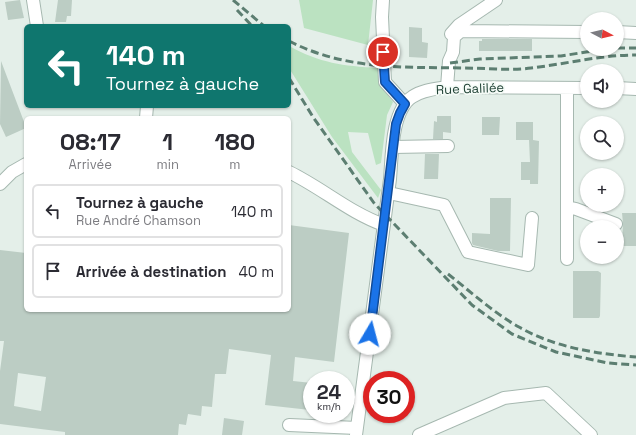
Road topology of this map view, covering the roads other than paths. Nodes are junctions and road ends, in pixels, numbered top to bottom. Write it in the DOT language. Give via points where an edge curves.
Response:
graph roads {
  1 [pos="33,0"];
  2 [pos="383,0"];
  3 [pos="496,0"];
  4 [pos="37,24"];
  5 [pos="580,32"];
  6 [pos="624,32"];
  7 [pos="636,33"];
  8 [pos="449,61"];
  9 [pos="447,87"];
  10 [pos="566,88"];
  11 [pos="580,88"];
  12 [pos="624,88"];
  13 [pos="636,88"];
  14 [pos="405,104"];
  15 [pos="448,146"];
  16 [pos="393,147"];
  17 [pos="24,165"];
  18 [pos="291,173"];
  19 [pos="0,184"];
  20 [pos="388,193"];
  21 [pos="567,207"];
  22 [pos="532,218"];
  23 [pos="606,220"];
  24 [pos="384,225"];
  25 [pos="567,259"];
  26 [pos="289,426"];
  27 [pos="357,432"];
  28 [pos="418,435"];
  29 [pos="591,435"];
  1 -- 4 [label="street"];
  2 -- 14 [label="street" via="385,82"];
  3 -- 8 [label="street" via="452,32 448,39"];
  5 -- 8 [label="street" via="461,31 454,37 453,52"];
  6 -- 7 [label="street"];
  8 -- 9 [label="street"];
  9 -- 10 [label="street, Rue Galilée"];
  9 -- 14 [label="street, Rue Galilée" via="420,93"];
  10 -- 11 [label="street, Rue Galilée"];
  10 -- 21 [label="street"];
  12 -- 13 [label="street"];
  14 -- 16 [label="street" via="396,124"];
  15 -- 16 [label="street"];
  16 -- 20 [label="street"];
  17 -- 19 [label="street" via="12,172"];
  18 -- 24 [label="street" via="310,182 365,218"];
  20 -- 22 [label="street" via="444,205 468,252 528,265"];
  20 -- 24 [label="street"];
  21 -- 23 [label="street"];
  21 -- 25 [label="street"];
  24 -- 27 [label="street"];
  26 -- 27 [label="street"];
  28 -- 29 [label="street" via="504,398 546,393"];
}
